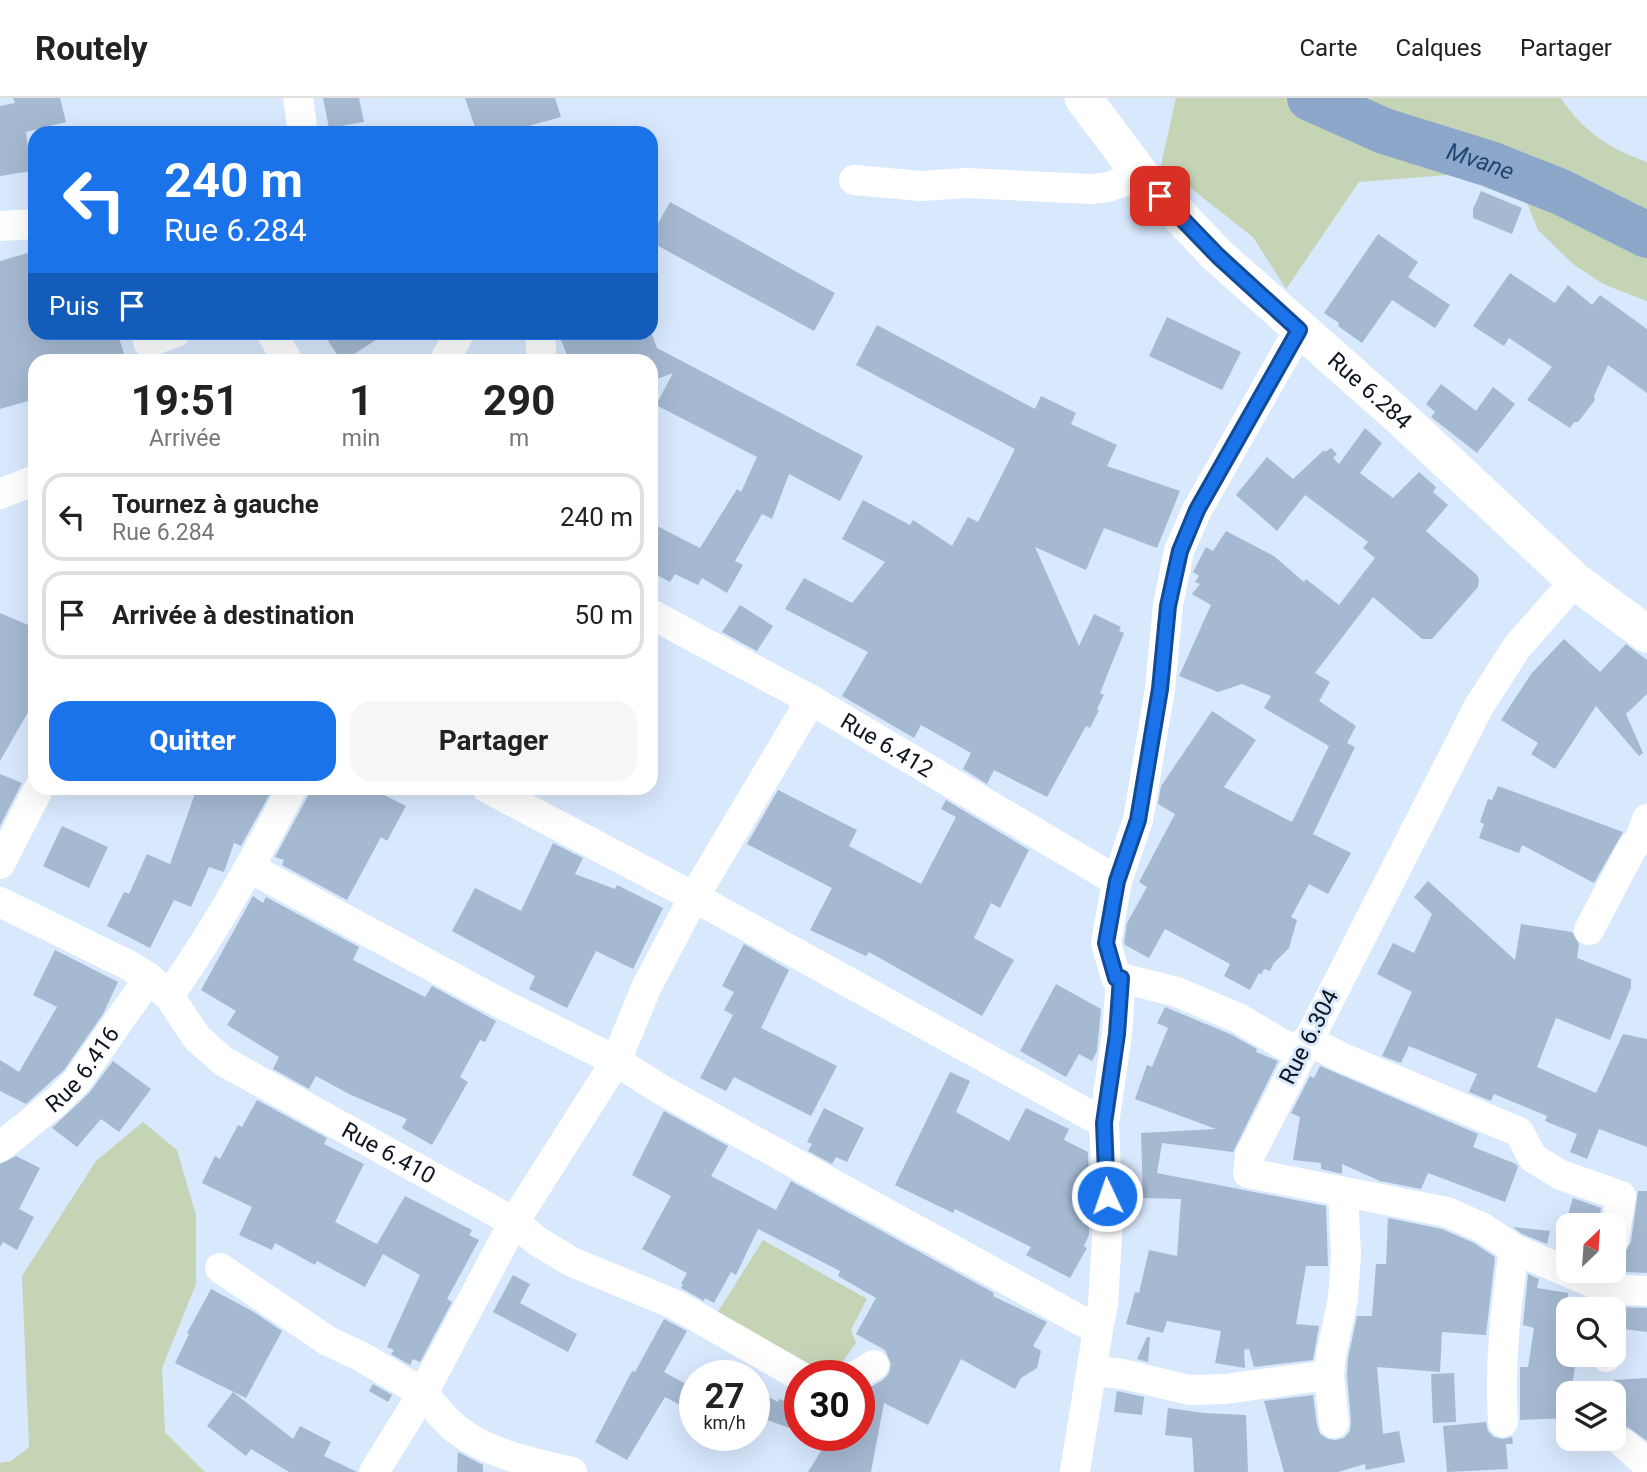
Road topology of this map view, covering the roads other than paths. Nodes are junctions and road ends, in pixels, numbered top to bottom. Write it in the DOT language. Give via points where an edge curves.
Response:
graph roads {
  1 [pos="298,98"];
  2 [pos="1083,98"];
  3 [pos="302,126"];
  4 [pos="1141,176"];
  5 [pos="854,180"];
  6 [pos="28,224"];
  7 [pos="0,226"];
  8 [pos="1299,330"];
  9 [pos="28,483"];
  10 [pos="0,494"];
  11 [pos="1575,580"];
  12 [pos="658,618"];
  13 [pos="1646,632"];
  14 [pos="811,700"];
  15 [pos="35,795"];
  16 [pos="288,795"];
  17 [pos="500,795"];
  18 [pos="1647,819"];
  19 [pos="1639,852"];
  20 [pos="0,864"];
  21 [pos="250,868"];
  22 [pos="1117,881"];
  23 [pos="694,897"];
  24 [pos="0,902"];
  25 [pos="1589,930"];
  26 [pos="1121,978"];
  27 [pos="159,987"];
  28 [pos="1305,1045"];
  29 [pos="616,1061"];
  30 [pos="1104,1123"];
  31 [pos="0,1147"];
  32 [pos="1343,1192"];
  33 [pos="1618,1213"];
  34 [pos="514,1223"];
  35 [pos="1514,1249"];
  36 [pos="220,1268"];
  37 [pos="1647,1291"];
  38 [pos="1602,1297"];
  39 [pos="1616,1297"];
  40 [pos="1098,1330"];
  41 [pos="784,1367"];
  42 [pos="1093,1371"];
  43 [pos="1329,1375"];
  44 [pos="423,1393"];
  45 [pos="1503,1422"];
  46 [pos="1334,1423"];
  47 [pos="1626,1446"];
  48 [pos="1647,1464"];
  49 [pos="1075,1471"];
  50 [pos="374,1472"];
  51 [pos="572,1472"];
  1 -- 3 [label="street"];
  2 -- 4 [label="street, Rue 6.284"];
  4 -- 5 [label="street" via="1091,189"];
  4 -- 8 [label="street, Rue 6.284" via="1218,256"];
  6 -- 7 [label="street"];
  8 -- 11 [label="street, Rue 6.284"];
  8 -- 22 [label="street" via="1197,510 1180,551 1138,820"];
  9 -- 10 [label="street"];
  11 -- 13 [label="street, Rue 6.284"];
  11 -- 28 [label="street, Rue 6.304" via="1517,647 1479,706"];
  12 -- 14 [label="street, Rue 6.412"];
  14 -- 22 [label="street, Rue 6.412"];
  14 -- 23 [label="street"];
  15 -- 20 [label="street"];
  16 -- 21 [label="street, Rue 6.416"];
  17 -- 23 [label="street"];
  18 -- 19 [label="street"];
  19 -- 25 [label="street"];
  21 -- 27 [label="street, Rue 6.416" via="200,950"];
  21 -- 29 [label="street"];
  22 -- 26 [label="street" via="1106,943 1116,978"];
  23 -- 29 [label="street" via="647,986"];
  23 -- 30 [label="street"];
  24 -- 27 [label="street, Rue 6.410"];
  26 -- 28 [label="street" via="1177,992 1238,1018 1284,1045"];
  26 -- 30 [label="street"];
  27 -- 31 [label="street, Rue 6.416" via="77,1081"];
  27 -- 34 [label="street, Rue 6.410" via="197,1038 223,1061"];
  28 -- 32 [label="street, Rue 6.304" via="1250,1155 1248,1173"];
  28 -- 33 [label="street" via="1519,1132 1533,1158 1561,1175 1621,1195"];
  29 -- 34 [label="street"];
  29 -- 40 [label="street"];
  30 -- 40 [label="street" via="1108,1219"];
  32 -- 35 [label="street, Rue 6.304" via="1447,1212"];
  32 -- 43 [label="street" via="1343,1299"];
  34 -- 41 [label="street, Rue 6.410" via="572,1262 676,1305"];
  34 -- 44 [label="street"];
  35 -- 38 [label="street, Rue 6.304"];
  35 -- 45 [label="street" via="1500,1380"];
  36 -- 44 [label="street" via="328,1341"];
  37 -- 39 [label="street, Rue 6.304"];
  40 -- 42 [label="street"];
  42 -- 43 [label="street" via="1189,1390"];
  42 -- 49 [label="street"];
  43 -- 46 [label="street"];
  44 -- 50 [label="street"];
  44 -- 51 [label="street" via="456,1429 478,1443"];
  47 -- 48 [label="street"];
}
